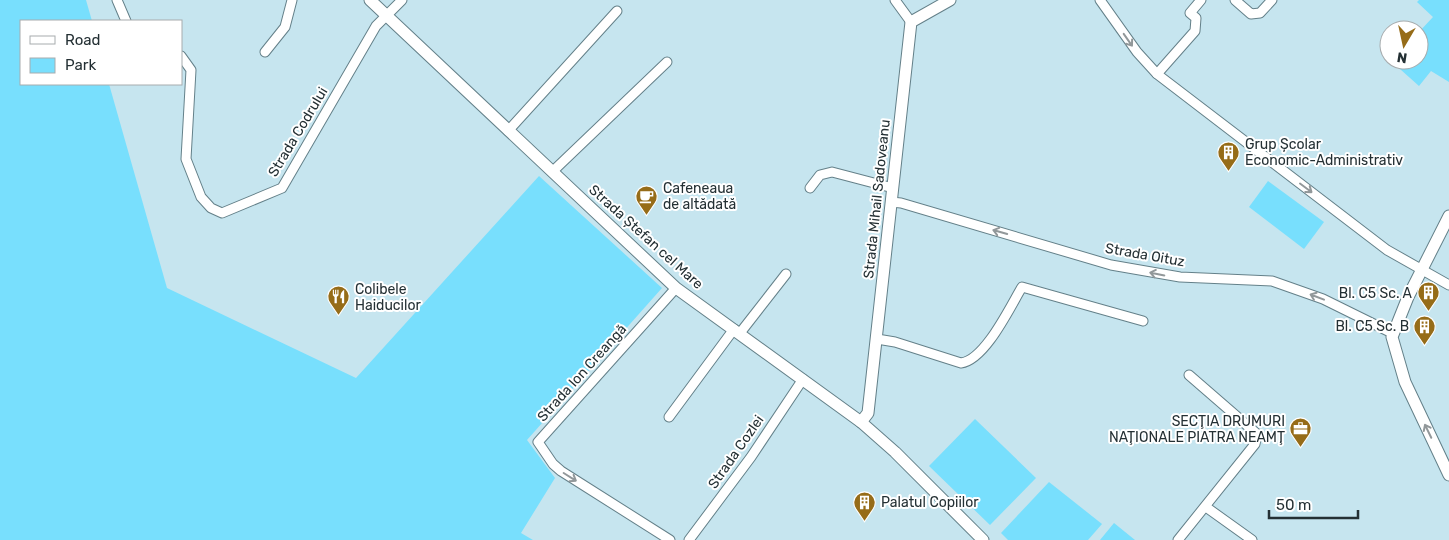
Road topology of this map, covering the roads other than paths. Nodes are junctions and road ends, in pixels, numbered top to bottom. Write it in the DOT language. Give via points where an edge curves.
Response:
graph roads {
  1 [pos="117,0"];
  2 [pos="292,0"];
  3 [pos="370,0"];
  4 [pos="402,0"];
  5 [pos="895,0"];
  6 [pos="950,0"];
  7 [pos="1100,0"];
  8 [pos="1201,0"];
  9 [pos="1235,0"];
  10 [pos="1272,0"];
  11 [pos="617,11"];
  12 [pos="385,16"];
  13 [pos="126,20"];
  14 [pos="911,22"];
  15 [pos="265,52"];
  16 [pos="182,57"];
  17 [pos="667,62"];
  18 [pos="1157,74"];
  19 [pos="508,131"];
  20 [pos="552,172"];
  21 [pos="810,188"];
  22 [pos="893,188"];
  23 [pos="891,202"];
  24 [pos="1449,216"];
  25 [pos="1422,270"];
  26 [pos="786,274"];
  27 [pos="1449,285"];
  28 [pos="676,288"];
  29 [pos="1143,321"];
  30 [pos="737,331"];
  31 [pos="1392,333"];
  32 [pos="877,339"];
  33 [pos="1190,375"];
  34 [pos="803,379"];
  35 [pos="669,417"];
  36 [pos="861,422"];
  37 [pos="1449,475"];
  38 [pos="1206,507"];
  39 [pos="670,540"];
  40 [pos="689,540"];
  41 [pos="983,540"];
  42 [pos="1178,540"];
  43 [pos="1252,540"];
  1 -- 13 [label="street"];
  2 -- 15 [label="street" via="286,27"];
  3 -- 12 [label="street, Strada Ștefan cel Mare"];
  4 -- 12 [label="street"];
  5 -- 14 [label="street"];
  6 -- 14 [label="street"];
  7 -- 18 [label="street, one-way"];
  8 -- 18 [label="street" via="1190,13 1196,18 1194,31"];
  9 -- 10 [label="street" via="1251,14 1260,13"];
  11 -- 19 [label="street"];
  12 -- 16 [label="street, Strada Codrului" via="376,26 282,188 222,213 211,208 201,197 186,159 191,70"];
  12 -- 19 [label="street, Strada Ștefan cel Mare"];
  14 -- 22 [label="street, Strada Mihail Sadoveanu"];
  17 -- 20 [label="street"];
  18 -- 25 [label="street, one-way" via="1387,250"];
  19 -- 20 [label="street, Strada Ștefan cel Mare"];
  20 -- 28 [label="street, Strada Ștefan cel Mare"];
  21 -- 22 [label="street" via="820,175 832,172"];
  22 -- 23 [label="street, Strada Mihail Sadoveanu"];
  31 -- 23 [label="street, Strada Oituz, one-way" via="1323,299 1272,281 1180,277 1112,265"];
  23 -- 32 [label="street, Strada Mihail Sadoveanu"];
  24 -- 25 [label="street"];
  25 -- 27 [label="street"];
  25 -- 31 [label="street"];
  26 -- 30 [label="street"];
  28 -- 30 [label="street, Strada Ștefan cel Mare"];
  28 -- 39 [label="street, Strada Ion Creangă, one-way" via="538,442 561,471"];
  29 -- 32 [label="street" via="1022,287 994,333 968,362 961,363"];
  30 -- 34 [label="street, Strada Ștefan cel Mare"];
  30 -- 35 [label="street"];
  37 -- 31 [label="street, one-way" via="1406,382"];
  32 -- 36 [label="street, Strada Mihail Sadoveanu" via="868,413"];
  33 -- 38 [label="street" via="1257,434 1255,444"];
  34 -- 36 [label="street, Strada Ștefan cel Mare"];
  34 -- 40 [label="street, Strada Cozlei" via="751,457"];
  36 -- 41 [label="street, Strada Ștefan cel Mare"];
  38 -- 42 [label="street"];
  38 -- 43 [label="street"];
}
